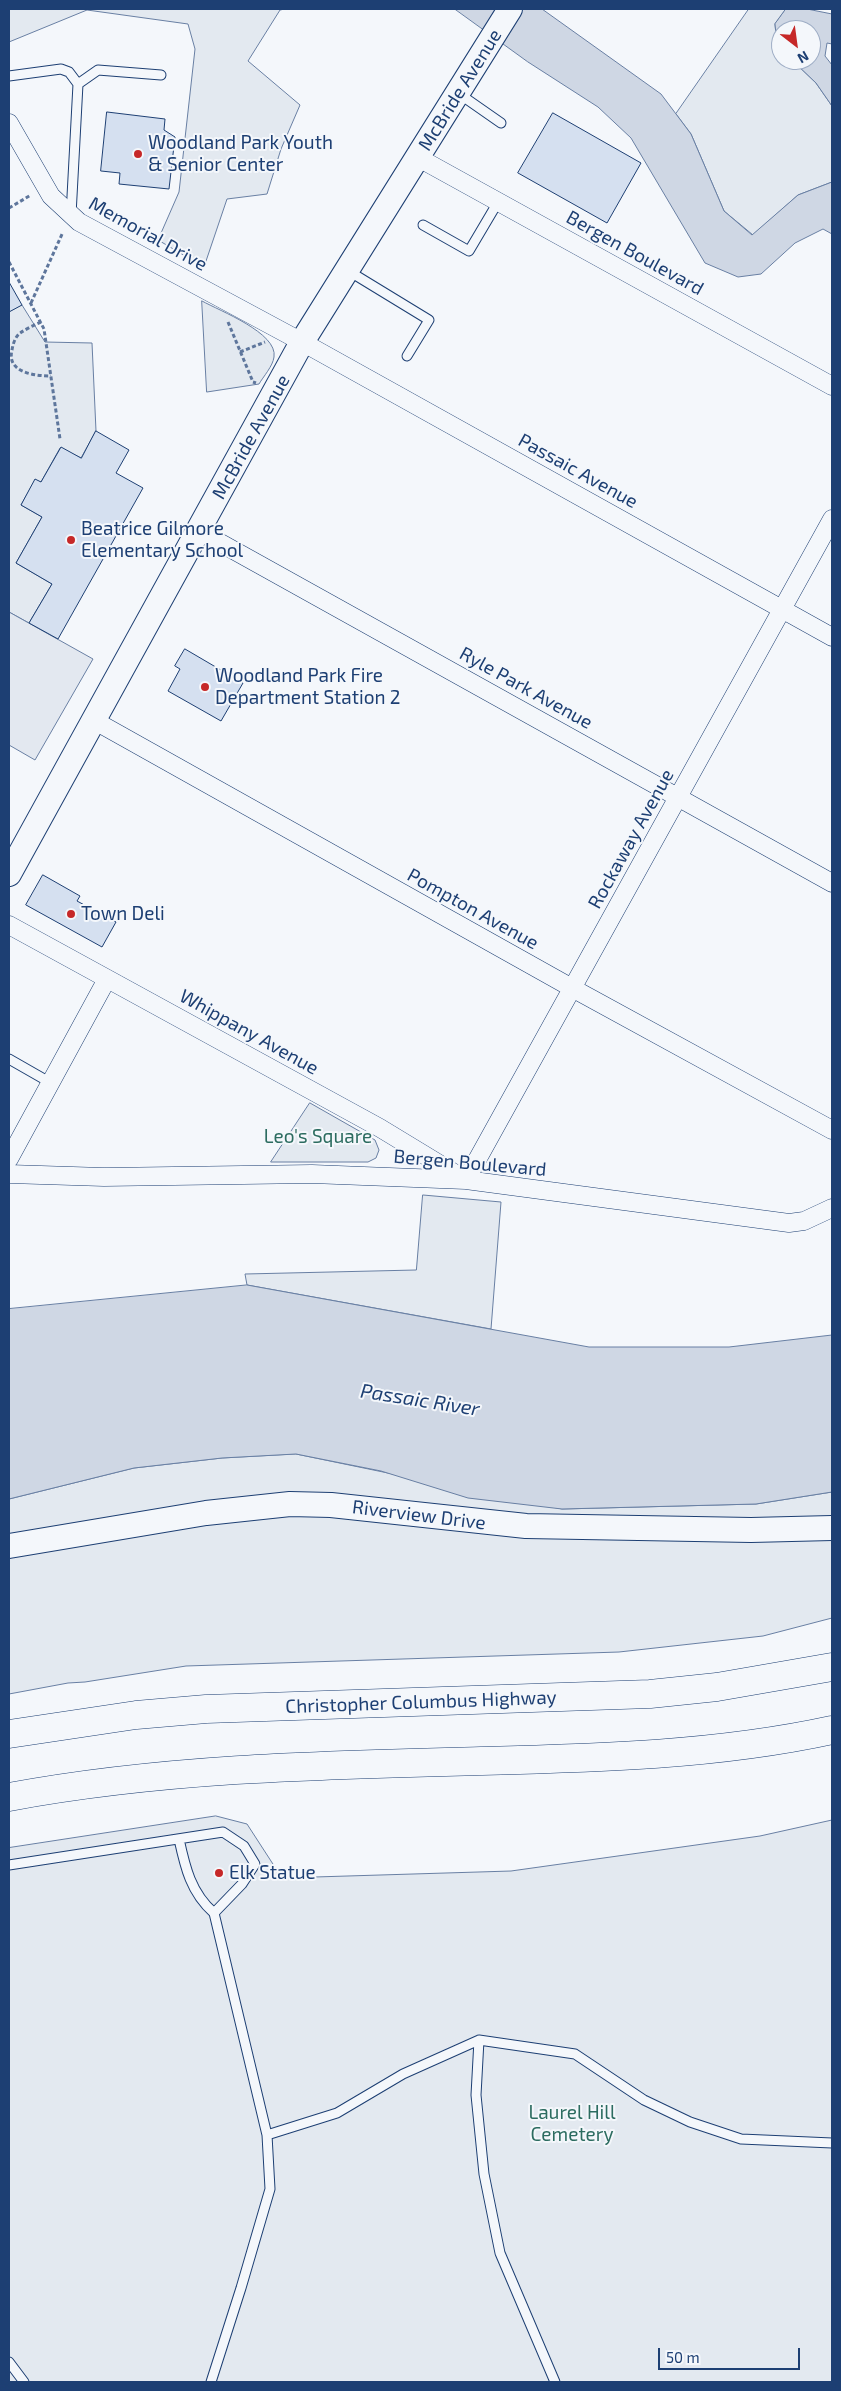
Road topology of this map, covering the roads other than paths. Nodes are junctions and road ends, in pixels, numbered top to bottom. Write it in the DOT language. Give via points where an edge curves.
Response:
graph roads {
  1 [pos="510,9"];
  2 [pos="161,75"];
  3 [pos="9,76"];
  4 [pos="78,84"];
  5 [pos="458,93"];
  6 [pos="9,123"];
  7 [pos="501,123"];
  8 [pos="14,142"];
  9 [pos="417,157"];
  10 [pos="498,202"];
  11 [pos="71,216"];
  12 [pos="423,225"];
  13 [pos="347,270"];
  14 [pos="302,342"];
  15 [pos="407,356"];
  16 [pos="832,386"];
  17 [pos="832,518"];
  18 [pos="199,531"];
  19 [pos="782,609"];
  20 [pos="832,637"];
  21 [pos="95,721"];
  22 [pos="678,797"];
  23 [pos="9,874"];
  24 [pos="832,883"];
  25 [pos="9,925"];
  26 [pos="107,979"];
  27 [pos="572,988"];
  28 [pos="9,1059"];
  29 [pos="51,1083"];
  30 [pos="832,1130"];
  31 [pos="9,1159"];
  32 [pos="9,1174"];
  33 [pos="466,1180"];
  34 [pos="832,1208"];
  35 [pos="832,1528"];
  36 [pos="9,1546"];
  37 [pos="832,1667"];
  38 [pos="832,1730"];
  39 [pos="9,1734"];
  40 [pos="9,1796"];
  41 [pos="179,1839"];
  42 [pos="9,1865"];
  43 [pos="214,1913"];
  44 [pos="479,2040"];
  45 [pos="267,2135"];
  46 [pos="832,2143"];
  47 [pos="9,2362"];
  48 [pos="24,2382"];
  49 [pos="211,2382"];
  50 [pos="556,2382"];
  1 -- 5 [label="main road, McBride Avenue"];
  2 -- 4 [label="lane" via="98,70"];
  3 -- 4 [label="lane" via="61,69 69,72"];
  4 -- 11 [label="lane"];
  5 -- 7 [label="lane"];
  5 -- 9 [label="main road, McBride Avenue"];
  6 -- 8 [label="street, Memorial Drive"];
  8 -- 11 [label="street, Memorial Drive" via="44,187"];
  9 -- 10 [label="street, Bergen Boulevard"];
  9 -- 13 [label="main road, McBride Avenue"];
  10 -- 12 [label="lane" via="469,251"];
  10 -- 16 [label="street, Bergen Boulevard"];
  11 -- 14 [label="street, Memorial Drive"];
  13 -- 14 [label="main road, McBride Avenue"];
  13 -- 15 [label="lane" via="429,320"];
  14 -- 18 [label="main road, McBride Avenue"];
  14 -- 19 [label="street, Passaic Avenue"];
  17 -- 19 [label="street, Rockaway Avenue"];
  18 -- 21 [label="main road, McBride Avenue"];
  18 -- 22 [label="street, Ryle Park Avenue"];
  19 -- 20 [label="street, Passaic Avenue"];
  19 -- 22 [label="street, Rockaway Avenue"];
  21 -- 23 [label="main road, McBride Avenue"];
  21 -- 27 [label="street, Pompton Avenue"];
  22 -- 24 [label="street, Ryle Park Avenue"];
  22 -- 27 [label="street, Rockaway Avenue"];
  25 -- 26 [label="street, Whippany Avenue"];
  26 -- 29 [label="street"];
  26 -- 33 [label="street, Whippany Avenue" via="380,1128"];
  27 -- 30 [label="street, Pompton Avenue"];
  27 -- 33 [label="street, Rockaway Avenue"];
  28 -- 29 [label="lane"];
  29 -- 31 [label="street"];
  32 -- 33 [label="street, Bergen Boulevard" via="312,1174"];
  33 -- 34 [label="street, Bergen Boulevard" via="790,1223 804,1221"];
  35 -- 36 [label="main road, Riverview Drive" via="751,1530 526,1526 340,1506 290,1504 206,1513"];
  37 -- 39 [label="highway, Christopher Columbus Highway" via="717,1687 650,1694 206,1709 136,1715"];
  38 -- 40 [label="highway" via="689,1752 209,1770 71,1785"];
  41 -- 42 [label="lane"];
  41 -- 43 [label="lane" via="186,1874 201,1902"];
  41 -- 43 [label="lane" via="223,1832 244,1846 255,1864 242,1884"];
  43 -- 45 [label="lane"];
  44 -- 45 [label="lane" via="403,2074 338,2113"];
  44 -- 46 [label="lane" via="575,2054 644,2100 690,2122 741,2139"];
  44 -- 50 [label="lane" via="476,2095 484,2174 500,2253"];
  45 -- 49 [label="lane" via="270,2190"];
  47 -- 48 [label="lane"];
}
